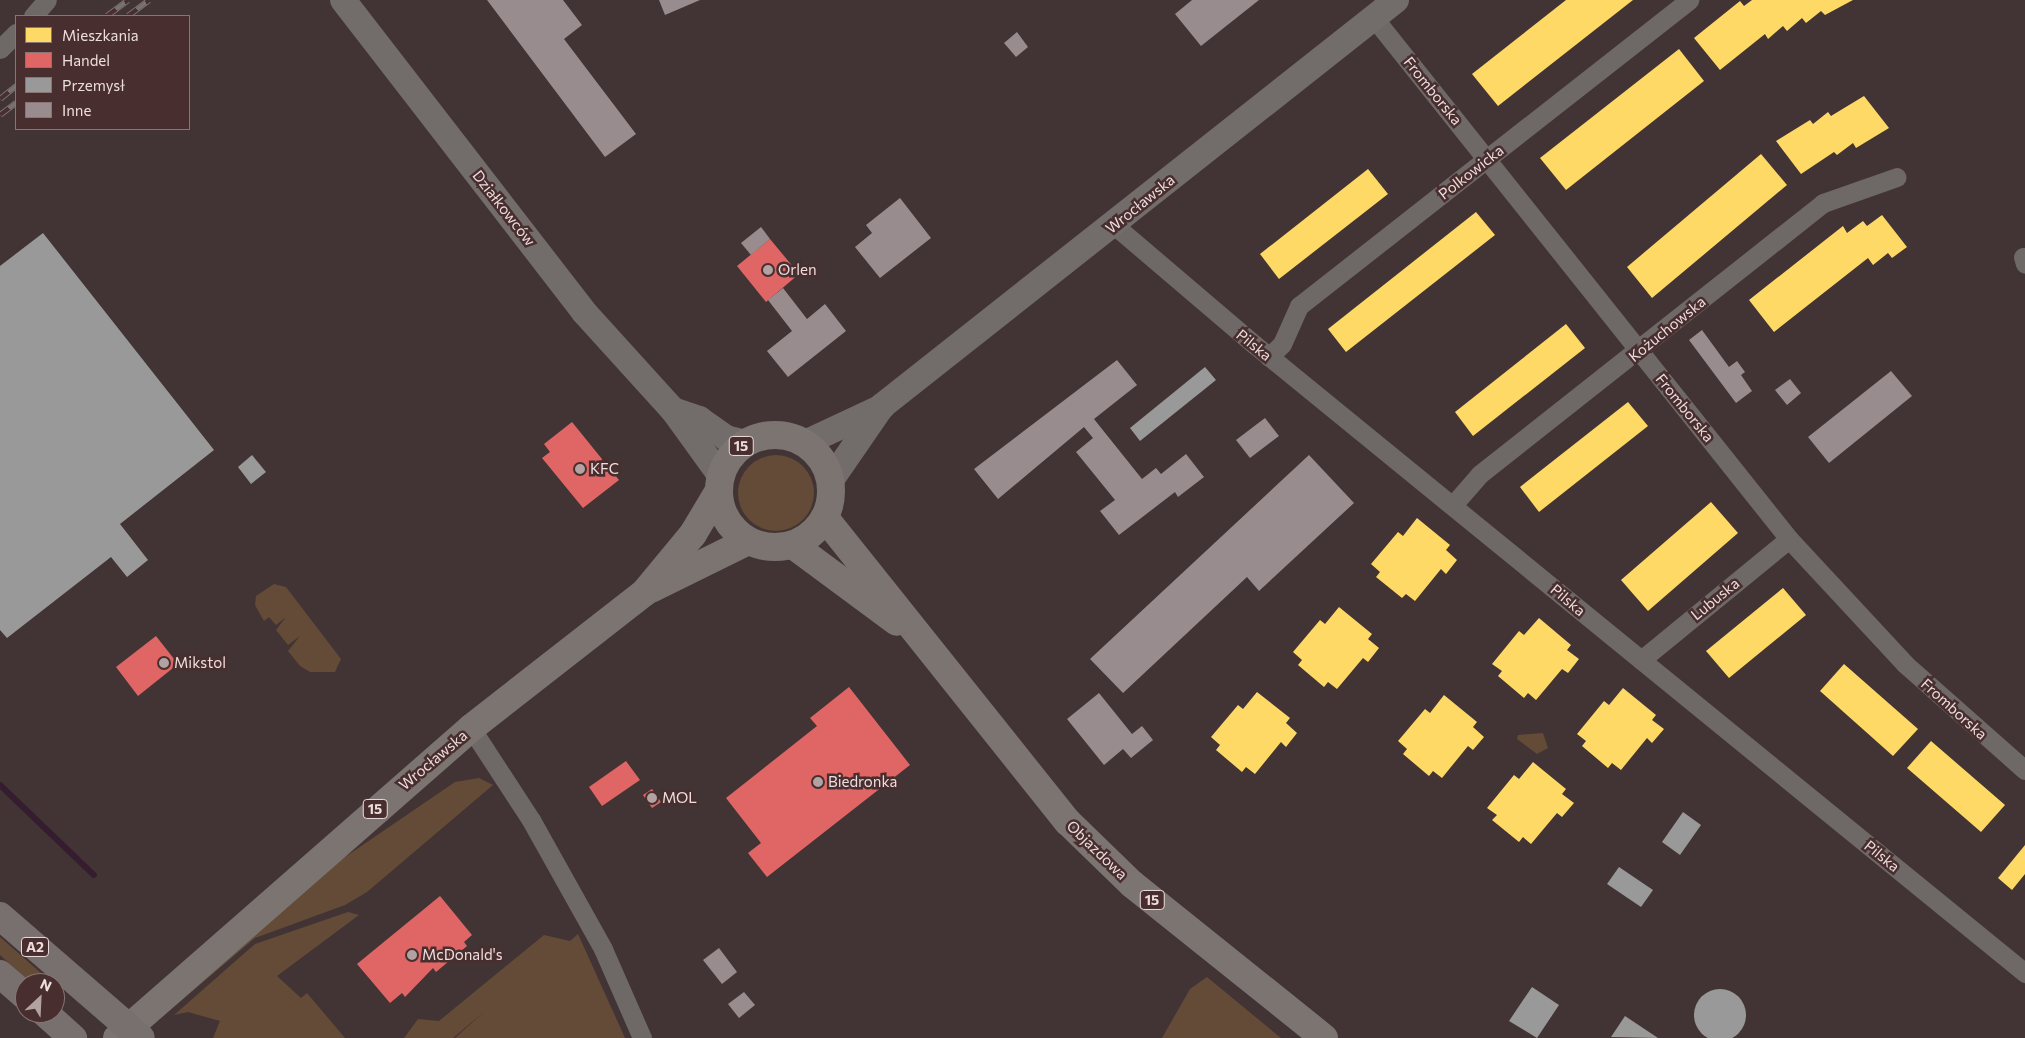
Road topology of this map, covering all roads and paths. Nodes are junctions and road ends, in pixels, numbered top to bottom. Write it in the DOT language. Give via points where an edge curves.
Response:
graph roads {
  1 [pos="47,0"];
  2 [pos="343,0"];
  3 [pos="1396,0"];
  4 [pos="1689,0"];
  5 [pos="34,15"];
  6 [pos="1374,18"];
  7 [pos="15,34"];
  8 [pos="0,49"];
  9 [pos="1487,159"];
  10 [pos="1897,177"];
  11 [pos="1114,225"];
  12 [pos="1639,352"];
  13 [pos="1269,357"];
  14 [pos="882,406"];
  15 [pos="673,410"];
  16 [pos="746,443"];
  17 [pos="805,443"];
  18 [pos="830,480"];
  19 [pos="719,483"];
  20 [pos="1452,505"];
  21 [pos="825,518"];
  22 [pos="1789,538"];
  23 [pos="748,541"];
  24 [pos="793,545"];
  25 [pos="645,592"];
  26 [pos="928,646"];
  27 [pos="1641,660"];
  28 [pos="471,728"];
  29 [pos="2025,770"];
  30 [pos="0,916"];
  31 [pos="2025,973"];
  32 [pos="0,974"];
  33 [pos="15,987"];
  34 [pos="56,1023"];
  35 [pos="73,1038"];
  36 [pos="118,1038"];
  37 [pos="141,1038"];
  38 [pos="642,1038"];
  39 [pos="1324,1038"];
  1 -- 5 [label="street"];
  2 -- 15 [label="street, Działkowców" via="584,312"];
  3 -- 6 [label="street, Wrocławska"];
  4 -- 9 [label="street, Polkowicka"];
  6 -- 9 [label="street, Fromborska"];
  6 -- 11 [label="street, Wrocławska"];
  7 -- 8 [label="street"];
  9 -- 12 [label="street, Fromborska"];
  9 -- 13 [label="street, Polkowicka" via="1299,306 1282,344"];
  10 -- 12 [label="street, Kożuchowska" via="1823,203"];
  11 -- 13 [label="street, Pilska"];
  11 -- 14 [label="street, Wrocławska"];
  12 -- 20 [label="street, Kożuchowska" via="1480,474"];
  12 -- 22 [label="street, Fromborska"];
  13 -- 20 [label="street, Pilska"];
  14 -- 17 [label="street, Wrocławska"];
  14 -- 18 [label="street, Wrocławska"];
  15 -- 16 [label="street" via="699,418 726,438"];
  15 -- 19 [label="street, Działkowców"];
  16 -- 17 [label="main road, 15" via="774,434"];
  16 -- 19 [label="main road, 15" via="727,460"];
  17 -- 18 [label="main road, 15" via="822,459"];
  18 -- 21 [label="main road"];
  19 -- 23 [label="main road" via="726,521"];
  19 -- 25 [label="main road, Wrocławska / 15" via="693,534"];
  20 -- 27 [label="street, Pilska"];
  21 -- 24 [label="main road" via="817,529"];
  21 -- 26 [label="main road, Objazdowa / 15"];
  22 -- 27 [label="street, Lubuska"];
  22 -- 29 [label="street, Fromborska" via="1905,664"];
  23 -- 24 [label="main road" via="778,548"];
  23 -- 25 [label="main road, Wrocławska / 15"];
  24 -- 26 [label="main road, Objazdowa / 15"];
  25 -- 28 [label="main road, Wrocławska / 15"];
  26 -- 39 [label="main road, Objazdowa / 15" via="1068,822 1132,884"];
  27 -- 31 [label="street, Pilska"];
  28 -- 36 [label="main road, Wrocławska / 15"];
  28 -- 38 [label="street" via="530,820 603,949"];
  30 -- 37 [label="highway, A2"];
  32 -- 33 [label="highway"];
  34 -- 35 [label="highway"];
}
